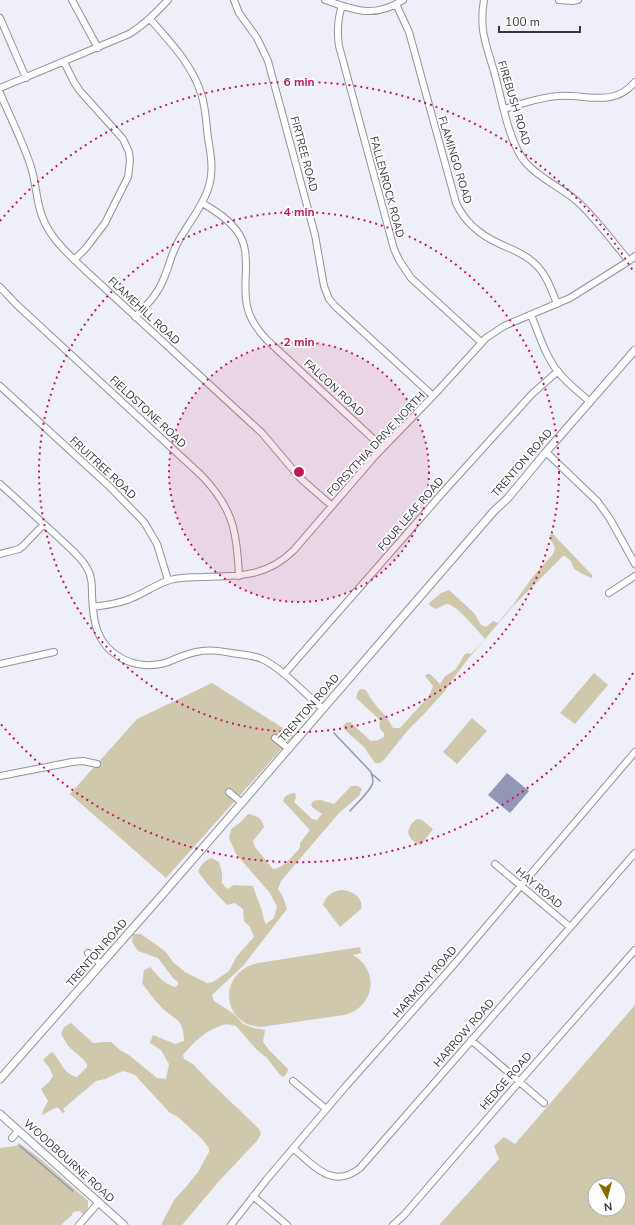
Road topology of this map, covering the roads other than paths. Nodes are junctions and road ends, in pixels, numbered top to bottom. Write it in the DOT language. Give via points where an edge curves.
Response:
graph roads {
  1 [pos="72,0"];
  2 [pos="168,0"];
  3 [pos="234,0"];
  4 [pos="325,0"];
  5 [pos="402,0"];
  6 [pos="484,0"];
  7 [pos="559,0"];
  8 [pos="578,0"];
  9 [pos="396,4"];
  10 [pos="342,6"];
  11 [pos="0,18"];
  12 [pos="150,19"];
  13 [pos="98,48"];
  14 [pos="64,62"];
  15 [pos="26,78"];
  16 [pos="635,82"];
  17 [pos="0,88"];
  18 [pos="0,93"];
  19 [pos="504,109"];
  20 [pos="202,203"];
  21 [pos="635,256"];
  22 [pos="74,260"];
  23 [pos="629,261"];
  24 [pos="0,287"];
  25 [pos="557,304"];
  26 [pos="532,314"];
  27 [pos="135,317"];
  28 [pos="481,342"];
  29 [pos="635,350"];
  30 [pos="558,372"];
  31 [pos="0,386"];
  32 [pos="434,396"];
  33 [pos="590,402"];
  34 [pos="383,448"];
  35 [pos="546,452"];
  36 [pos="0,484"];
  37 [pos="332,506"];
  38 [pos="44,524"];
  39 [pos="0,554"];
  40 [pos="635,564"];
  41 [pos="239,576"];
  42 [pos="635,576"];
  43 [pos="168,580"];
  44 [pos="609,593"];
  45 [pos="93,607"];
  46 [pos="54,652"];
  47 [pos="0,664"];
  48 [pos="284,674"];
  49 [pos="323,709"];
  50 [pos="275,738"];
  51 [pos="288,748"];
  52 [pos="635,752"];
  53 [pos="97,764"];
  54 [pos="0,776"];
  55 [pos="228,792"];
  56 [pos="242,803"];
  57 [pos="635,853"];
  58 [pos="495,864"];
  59 [pos="520,886"];
  60 [pos="570,928"];
  61 [pos="635,950"];
  62 [pos="88,953"];
  63 [pos="101,964"];
  64 [pos="471,1040"];
  65 [pos="0,1079"];
  66 [pos="293,1081"];
  67 [pos="519,1082"];
  68 [pos="544,1103"];
  69 [pos="326,1109"];
  70 [pos="0,1114"];
  71 [pos="18,1131"];
  72 [pos="12,1138"];
  73 [pos="293,1148"];
  74 [pos="253,1196"];
  75 [pos="99,1202"];
  76 [pos="79,1225"];
  77 [pos="124,1225"];
  78 [pos="231,1225"];
  79 [pos="287,1225"];
  80 [pos="393,1225"];
  1 -- 13 [label="street"];
  2 -- 12 [label="street"];
  3 -- 32 [label="street, FIRTREE ROAD" via="268,61 315,235 326,294 335,306"];
  4 -- 10 [label="street"];
  5 -- 9 [label="street"];
  6 -- 19 [label="street, FIREBUSH ROAD" via="483,31"];
  7 -- 8 [label="street"];
  9 -- 10 [label="street" via="368,12"];
  9 -- 25 [label="street, FLAMINGO ROAD" via="409,32 458,209 481,234 519,252 533,262 545,276"];
  10 -- 28 [label="street, FALLENROCK ROAD" via="337,28 339,46 394,249 411,278"];
  11 -- 15 [label="street"];
  12 -- 13 [label="street" via="138,28"];
  12 -- 20 [label="street" via="186,61 201,94 212,164 210,183"];
  13 -- 14 [label="street"];
  14 -- 15 [label="street"];
  14 -- 22 [label="street" via="80,91 123,139 130,162 128,177 105,223"];
  15 -- 17 [label="street"];
  16 -- 19 [label="street" via="624,92 607,98 559,96"];
  18 -- 22 [label="street, FLAMEHILL ROAD" via="35,179 39,206 46,227"];
  19 -- 23 [label="street, FIREBUSH ROAD" via="514,144 526,164 579,204"];
  20 -- 27 [label="street" via="175,248 159,289"];
  20 -- 34 [label="street, FALCON ROAD" via="230,222 242,239 246,255 246,302 255,327"];
  21 -- 23 [label="street, FORSYTHIA DRIVE NORTH"];
  22 -- 27 [label="street, FLAMEHILL ROAD"];
  23 -- 25 [label="street, FORSYTHIA DRIVE NORTH" via="578,294"];
  24 -- 41 [label="street, FIELDSTONE ROAD" via="212,487 225,507 233,528"];
  25 -- 26 [label="street, FORSYTHIA DRIVE NORTH"];
  26 -- 28 [label="street, FORSYTHIA DRIVE NORTH" via="493,332"];
  26 -- 30 [label="street" via="548,355"];
  27 -- 37 [label="street, FLAMEHILL ROAD" via="262,433 300,478"];
  28 -- 32 [label="street, FORSYTHIA DRIVE NORTH"];
  29 -- 33 [label="main road, TRENTON ROAD"];
  30 -- 33 [label="street"];
  30 -- 48 [label="street, FOUR LEAF ROAD" via="532,394"];
  31 -- 43 [label="street, FRUITREE ROAD" via="110,487 144,522 157,544"];
  32 -- 34 [label="street, FORSYTHIA DRIVE NORTH"];
  33 -- 35 [label="main road, TRENTON ROAD"];
  34 -- 37 [label="street, FORSYTHIA DRIVE NORTH"];
  35 -- 40 [label="street" via="598,502"];
  35 -- 49 [label="main road, TRENTON ROAD"];
  36 -- 38 [label="street"];
  37 -- 41 [label="street, FORSYTHIA DRIVE NORTH" via="281,562 257,573"];
  38 -- 39 [label="street" via="19,549"];
  38 -- 45 [label="street" via="82,560 91,579"];
  41 -- 43 [label="street, FORSYTHIA DRIVE NORTH"];
  42 -- 44 [label="street"];
  43 -- 45 [label="street, FORSYTHIA DRIVE NORTH" via="127,600"];
  45 -- 48 [label="street" via="96,628 105,645 130,662 152,665 209,650 261,659"];
  46 -- 47 [label="street"];
  48 -- 49 [label="street"];
  49 -- 51 [label="main road, TRENTON ROAD"];
  50 -- 51 [label="street"];
  51 -- 56 [label="main road, TRENTON ROAD"];
  52 -- 59 [label="street, HARMONY ROAD"];
  53 -- 54 [label="street" via="72,762"];
  55 -- 56 [label="street"];
  56 -- 63 [label="main road, TRENTON ROAD"];
  57 -- 60 [label="street, HARROW ROAD"];
  58 -- 59 [label="street, HAY ROAD"];
  59 -- 60 [label="street, HAY ROAD"];
  59 -- 69 [label="street, HARMONY ROAD"];
  60 -- 64 [label="street, HARROW ROAD"];
  61 -- 67 [label="street, HEDGE ROAD"];
  62 -- 63 [label="street"];
  63 -- 65 [label="main road, TRENTON ROAD"];
  64 -- 67 [label="street"];
  64 -- 73 [label="street, HARROW ROAD" via="371,1157 355,1172 343,1176 329,1176"];
  66 -- 69 [label="street"];
  67 -- 68 [label="street"];
  67 -- 80 [label="street, HEDGE ROAD"];
  69 -- 73 [label="street, HARMONY ROAD"];
  70 -- 71 [label="main road, WOODBOURNE ROAD"];
  71 -- 72 [label="street"];
  71 -- 75 [label="main road, WOODBOURNE ROAD"];
  73 -- 74 [label="street, HARMONY ROAD"];
  74 -- 78 [label="street, HARMONY ROAD"];
  74 -- 79 [label="street"];
  75 -- 76 [label="street"];
  75 -- 77 [label="main road, WOODBOURNE ROAD"];
}
